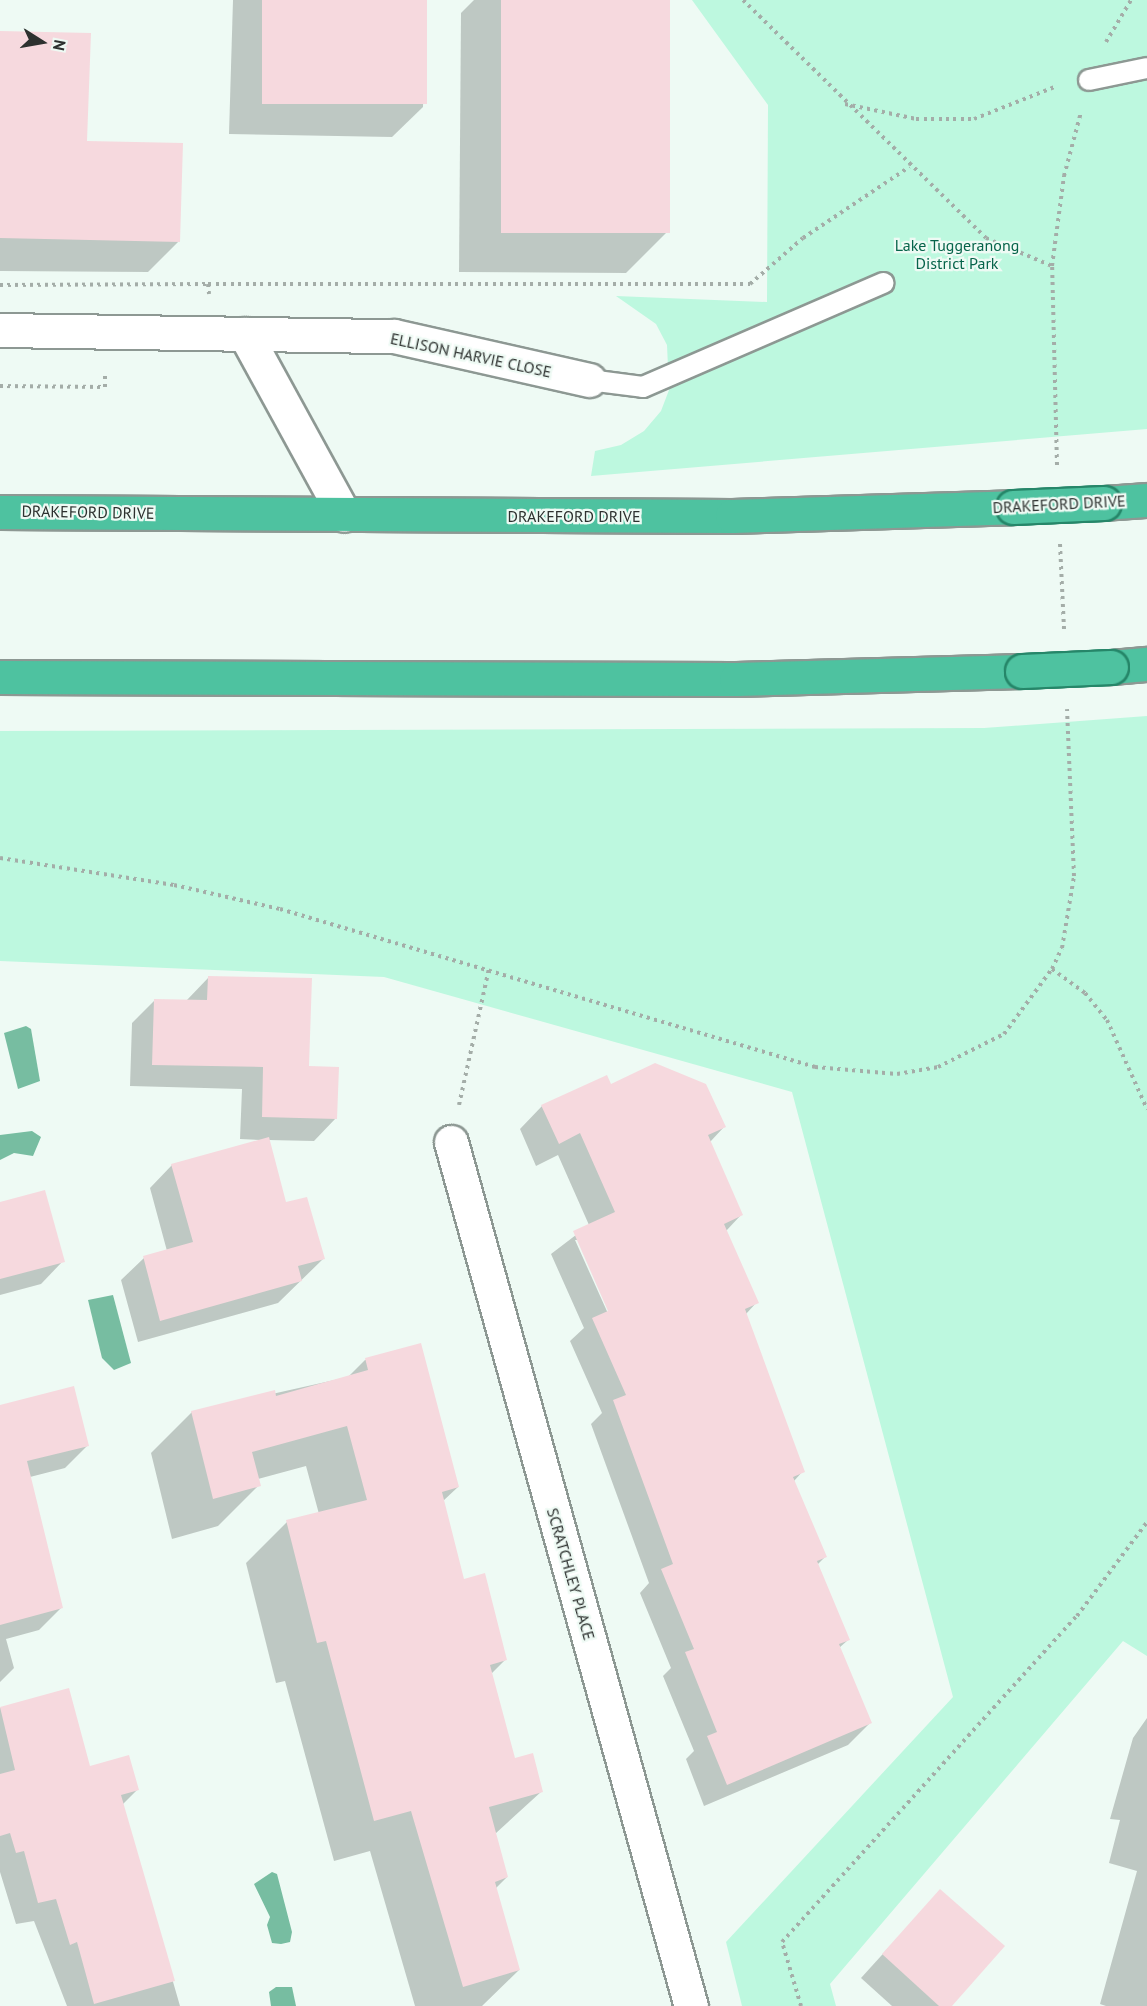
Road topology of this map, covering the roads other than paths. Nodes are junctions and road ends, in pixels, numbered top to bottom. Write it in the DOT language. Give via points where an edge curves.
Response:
graph roads {
  1 [pos="1147,68"];
  2 [pos="1092,71"];
  3 [pos="884,283"];
  4 [pos="0,330"];
  5 [pos="245,334"];
  6 [pos="589,380"];
  7 [pos="1147,500"];
  8 [pos="0,512"];
  9 [pos="344,515"];
  10 [pos="1147,664"];
  11 [pos="0,677"];
  12 [pos="451,1142"];
  13 [pos="692,2006"];
  1 -- 2 [label="lane"];
  3 -- 6 [label="lane" via="643,387"];
  4 -- 5 [label="street, ELLISON HARVIE CLOSE"];
  5 -- 6 [label="street, ELLISON HARVIE CLOSE" via="394,336"];
  5 -- 9 [label="street"];
  7 -- 9 [label="highway, DRAKEFORD DRIVE, bridge" via="732,516"];
  8 -- 9 [label="highway, DRAKEFORD DRIVE"];
  10 -- 11 [label="highway, bridge" via="736,679"];
  12 -- 13 [label="street, SCRATCHLEY PLACE"];
}
